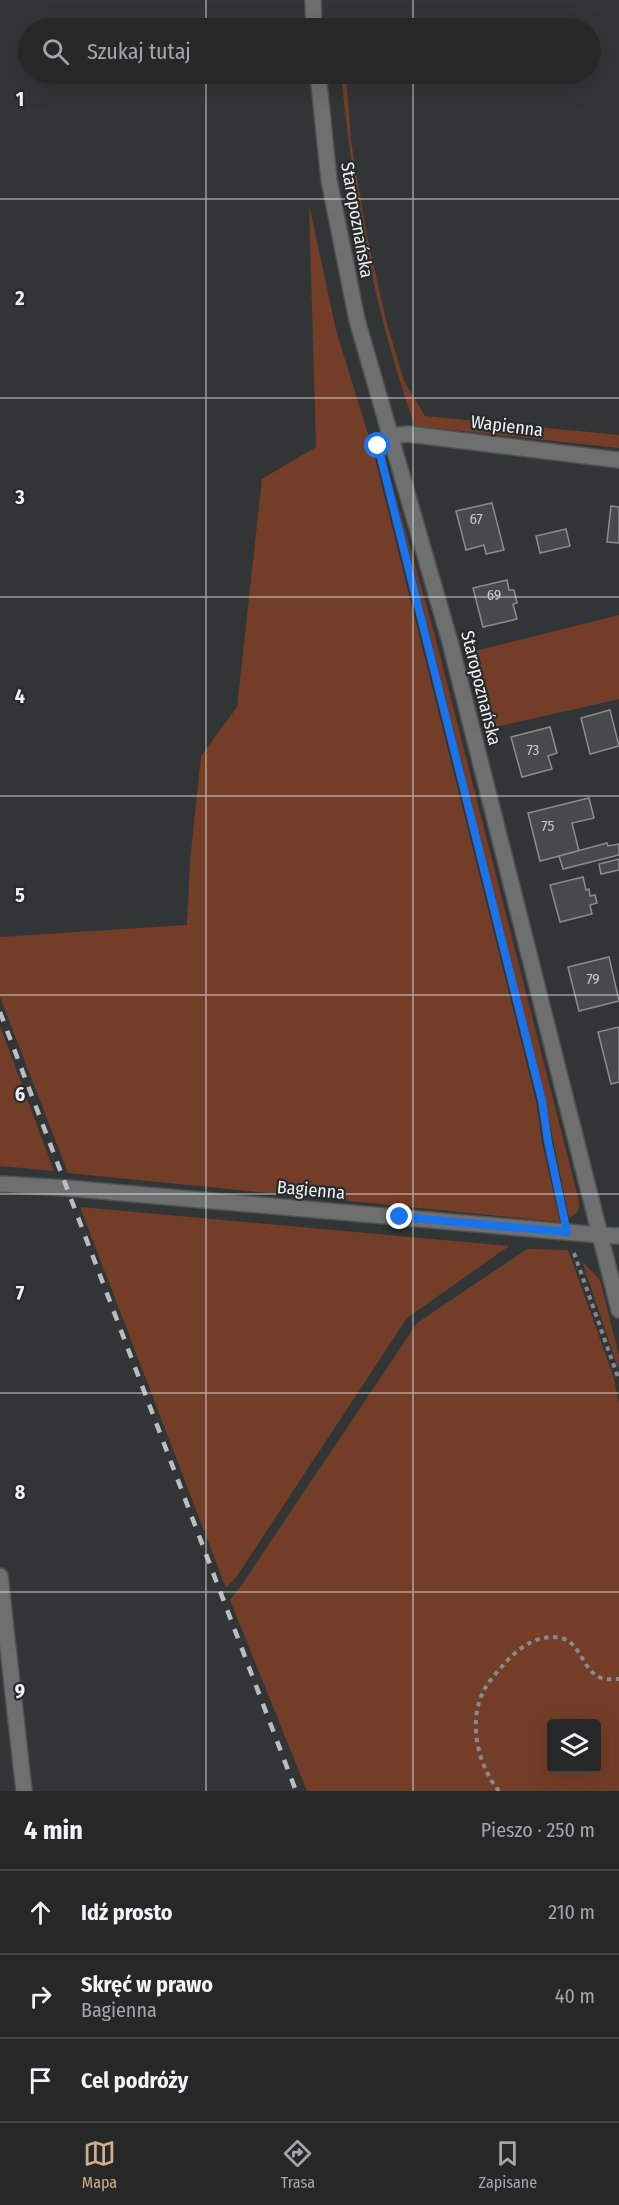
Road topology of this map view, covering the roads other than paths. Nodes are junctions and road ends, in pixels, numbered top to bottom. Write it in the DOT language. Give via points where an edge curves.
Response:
graph roads {
  1 [pos="313,0"];
  2 [pos="314,18"];
  3 [pos="319,84"];
  4 [pos="391,436"];
  5 [pos="619,460"];
  6 [pos="0,1184"];
  7 [pos="600,1235"];
  8 [pos="619,1236"];
  9 [pos="619,1310"];
  10 [pos="0,1576"];
  11 [pos="24,1791"];
  1 -- 2 [label="street"];
  3 -- 4 [label="street, Staropoznańska" via="329,180 343,256"];
  4 -- 5 [label="street, Wapienna" via="408,434"];
  4 -- 7 [label="street, Staropoznańska" via="450,642"];
  6 -- 7 [label="street, Bagienna"];
  7 -- 8 [label="street, Bagienna"];
  7 -- 9 [label="street, Staropoznańska"];
  10 -- 11 [label="street"];
}
